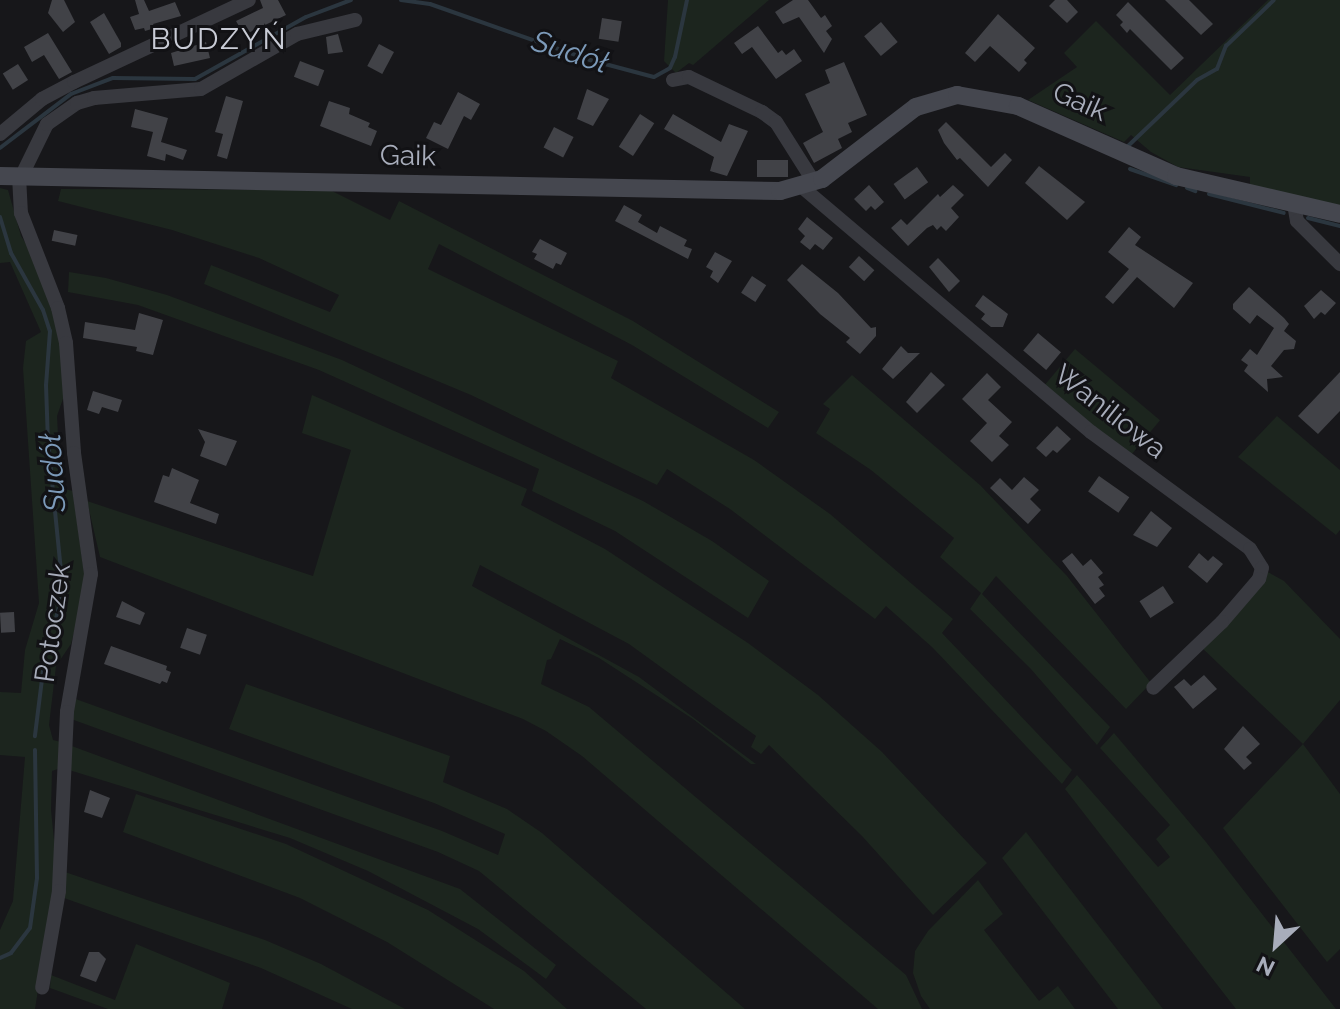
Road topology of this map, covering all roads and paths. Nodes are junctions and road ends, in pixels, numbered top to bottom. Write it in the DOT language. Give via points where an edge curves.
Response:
graph roads {
  1 [pos="249,0"];
  2 [pos="355,20"];
  3 [pos="673,80"];
  4 [pos="0,134"];
  5 [pos="13,176"];
  6 [pos="808,185"];
  7 [pos="1294,204"];
  8 [pos="1340,214"];
  9 [pos="1340,264"];
  10 [pos="1153,688"];
  11 [pos="42,988"];
  1 -- 4 [label="street" via="42,99"];
  2 -- 5 [label="street" via="297,34 201,89 77,103 47,124"];
  3 -- 6 [label="street" via="689,77 776,122"];
  5 -- 6 [label="street, Gaik" via="780,191"];
  5 -- 11 [label="street, Potoczek" via="66,343 91,574 67,712 59,891"];
  6 -- 7 [label="street, Gaik" via="833,173 916,107 946,96 970,96 1052,119 1176,176"];
  6 -- 10 [label="street, Waniliowa" via="1091,432 1250,549 1262,568 1259,579"];
  7 -- 8 [label="street, Gaik"];
  7 -- 9 [label="street" via="1297,221"];
}
